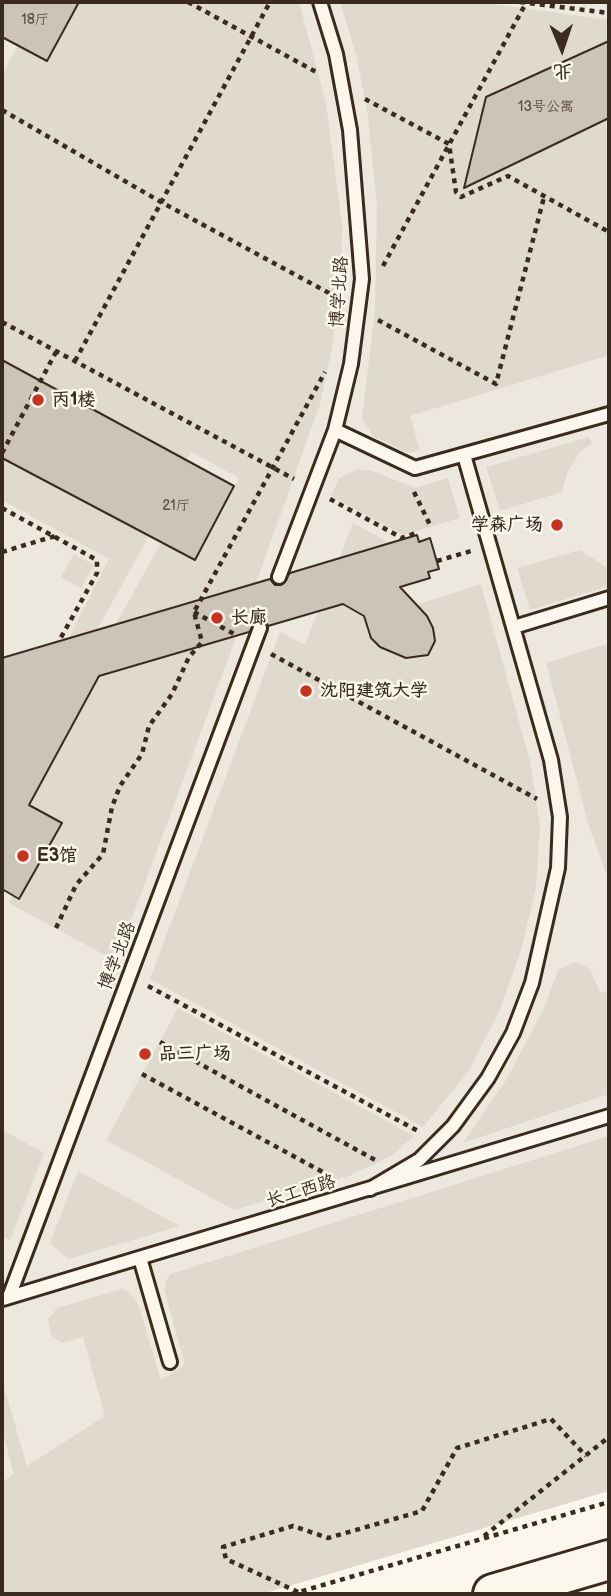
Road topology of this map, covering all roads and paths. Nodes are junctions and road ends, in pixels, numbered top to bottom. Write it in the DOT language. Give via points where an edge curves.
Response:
graph roads {
  1 [pos="188,2"];
  2 [pos="270,2"];
  3 [pos="320,2"];
  4 [pos="520,2"];
  5 [pos="609,13"];
  6 [pos="251,36"];
  7 [pos="342,86"];
  8 [pos="2,110"];
  9 [pos="544,197"];
  10 [pos="161,202"];
  11 [pos="609,232"];
  12 [pos="359,310"];
  13 [pos="2,322"];
  14 [pos="56,352"];
  15 [pos="75,361"];
  16 [pos="609,414"];
  17 [pos="335,429"];
  18 [pos="2,453"];
  19 [pos="464,455"];
  20 [pos="312,489"];
  21 [pos="414,492"];
  22 [pos="2,508"];
  23 [pos="431,527"];
  24 [pos="416,533"];
  25 [pos="55,536"];
  26 [pos="2,552"];
  27 [pos="279,577"];
  28 [pos="609,598"];
  29 [pos="514,627"];
  30 [pos="260,628"];
  31 [pos="59,641"];
  32 [pos="254,645"];
  33 [pos="559,811"];
  34 [pos="56,928"];
  35 [pos="129,976"];
  36 [pos="160,1042"];
  37 [pos="142,1074"];
  38 [pos="609,1116"];
  39 [pos="437,1141"];
  40 [pos="397,1172"];
  41 [pos="366,1191"];
  42 [pos="140,1258"];
  43 [pos="5,1298"];
  44 [pos="170,1363"];
  45 [pos="609,1437"];
  46 [pos="586,1456"];
  47 [pos="609,1502"];
  48 [pos="481,1539"];
  49 [pos="609,1560"];
  50 [pos="298,1592"];
  51 [pos="292,1594"];
  52 [pos="493,1594"];
  1 -- 6 [label="path"];
  2 -- 6 [label="path"];
  3 -- 7 [label="lane, 博学北路"];
  4 -- 5 [label="path"];
  6 -- 7 [label="path"];
  6 -- 10 [label="path"];
  7 -- 9 [label="path" via="449,144 456,192 461,197 508,176"];
  7 -- 12 [label="lane, 博学北路" via="358,209"];
  8 -- 10 [label="path"];
  9 -- 11 [label="path"];
  9 -- 12 [label="path" via="496,384"];
  10 -- 12 [label="path"];
  10 -- 15 [label="path"];
  12 -- 17 [label="lane, 博学北路"];
  13 -- 14 [label="path"];
  14 -- 15 [label="path"];
  14 -- 18 [label="path"];
  15 -- 20 [label="path"];
  16 -- 19 [label="lane"];
  17 -- 19 [label="lane" via="415,468"];
  17 -- 20 [label="lane, 博学北路"];
  19 -- 29 [label="lane"];
  20 -- 24 [label="path" via="402,538"];
  20 -- 27 [label="lane, 博学北路"];
  21 -- 23 [label="path"];
  22 -- 25 [label="path"];
  25 -- 26 [label="path"];
  25 -- 31 [label="path" via="91,556 99,567"];
  28 -- 29 [label="lane"];
  29 -- 33 [label="lane" via="551,760"];
  30 -- 32 [label="lane, 博学北路"];
  32 -- 33 [label="path"];
  32 -- 34 [label="path" via="194,612 202,642 149,726 142,754 112,807 103,854 76,885"];
  32 -- 35 [label="lane, 博学北路"];
  33 -- 39 [label="lane" via="558,868 532,983 513,1033 488,1078"];
  35 -- 39 [label="path"];
  35 -- 43 [label="lane, 博学北路"];
  36 -- 40 [label="path"];
  37 -- 41 [label="path"];
  38 -- 41 [label="lane, 长工西路"];
  39 -- 40 [label="lane" via="419,1160"];
  40 -- 41 [label="lane"];
  41 -- 42 [label="lane, 长工西路"];
  42 -- 43 [label="lane, 长工西路"];
  42 -- 44 [label="lane"];
  45 -- 46 [label="path"];
  46 -- 48 [label="path"];
  46 -- 50 [label="path" via="551,1419 457,1448 422,1511 328,1538 293,1526 223,1547 226,1559"];
  47 -- 48 [label="path"];
  48 -- 50 [label="path"];
  49 -- 52 [label="main road"];
  50 -- 51 [label="path"];
}
